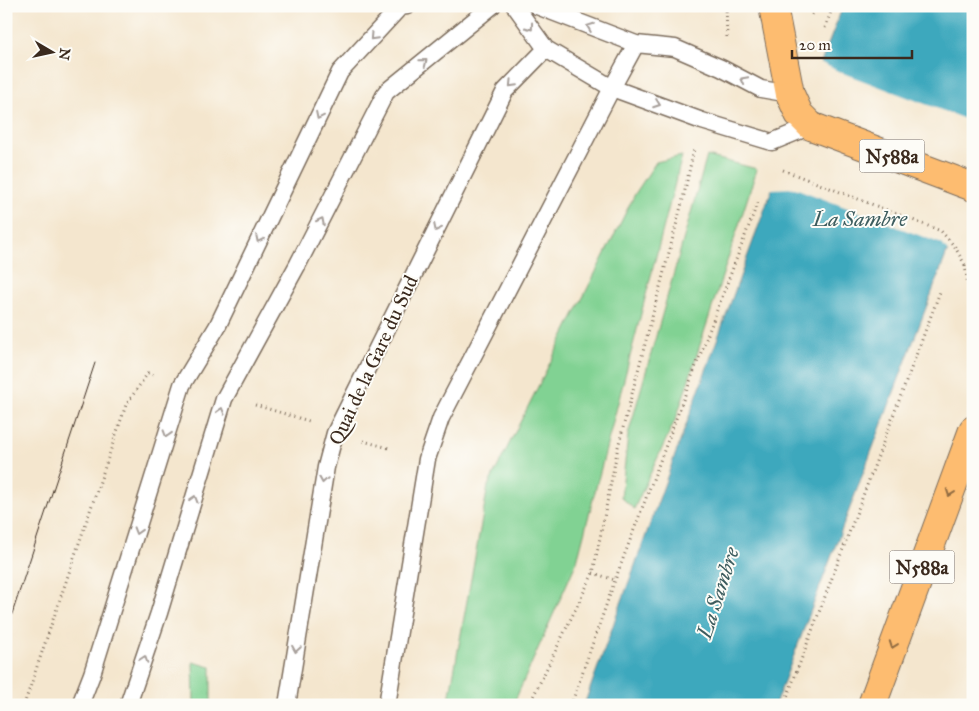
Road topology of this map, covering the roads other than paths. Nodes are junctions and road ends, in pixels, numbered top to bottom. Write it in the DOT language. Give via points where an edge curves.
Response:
graph roads {
  1 [pos="407,6"];
  2 [pos="492,6"];
  3 [pos="515,6"];
  4 [pos="536,6"];
  5 [pos="773,6"];
  6 [pos="636,44"];
  7 [pos="546,49"];
  8 [pos="612,88"];
  9 [pos="790,94"];
  10 [pos="811,126"];
  11 [pos="973,187"];
  12 [pos="973,430"];
  13 [pos="80,705"];
  14 [pos="128,705"];
  15 [pos="287,705"];
  16 [pos="386,705"];
  17 [pos="872,705"];
  1 -- 13 [label="lane, one-way" via="400,7 340,72 217,327 182,385"];
  14 -- 2 [label="lane, one-way" via="224,399 386,92"];
  3 -- 7 [label="lane, one-way"];
  6 -- 4 [label="lane, one-way"];
  5 -- 9 [label="main road"];
  6 -- 8 [label="lane"];
  9 -- 6 [label="lane, one-way" via="761,89 675,48"];
  7 -- 8 [label="lane"];
  7 -- 15 [label="lane, Quai de la Gare du Sud, one-way" via="505,91 335,433 326,467"];
  8 -- 10 [label="lane, one-way, bridge" via="772,142"];
  8 -- 16 [label="lane" via="440,418 427,459"];
  9 -- 10 [label="main road, bridge" via="799,114"];
  10 -- 11 [label="main road, N588a"];
  12 -- 17 [label="main road, N588a, one-way"];
}
